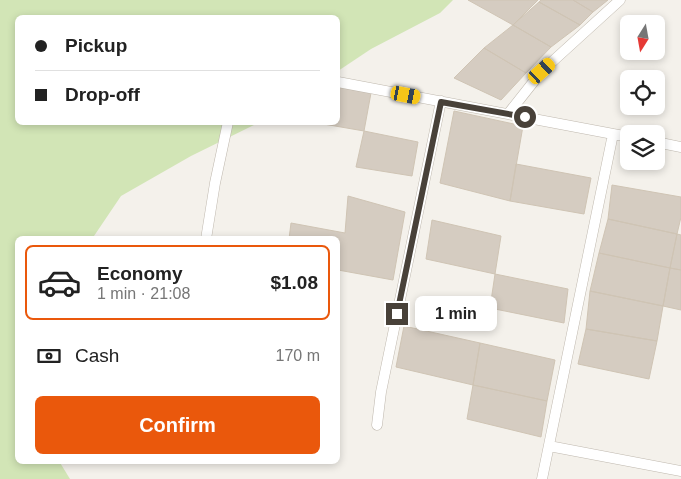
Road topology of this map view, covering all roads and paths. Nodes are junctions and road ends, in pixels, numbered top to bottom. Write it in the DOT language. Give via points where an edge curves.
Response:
graph roads {
  1 [pos="620,0"];
  2 [pos="340,82"];
  3 [pos="441,102"];
  4 [pos="508,114"];
  5 [pos="227,125"];
  6 [pos="613,134"];
  7 [pos="620,135"];
  8 [pos="665,144"];
  9 [pos="681,147"];
  10 [pos="206,236"];
  11 [pos="377,425"];
  12 [pos="548,446"];
  13 [pos="681,471"];
  14 [pos="542,479"];
  1 -- 4 [label="street" via="542,71"];
  2 -- 3 [label="street"];
  3 -- 4 [label="street"];
  3 -- 11 [label="street"];
  4 -- 6 [label="street"];
  5 -- 10 [label="street"];
  6 -- 7 [label="street"];
  6 -- 12 [label="street"];
  8 -- 9 [label="street"];
  12 -- 13 [label="street"];
  12 -- 14 [label="street"];
}
